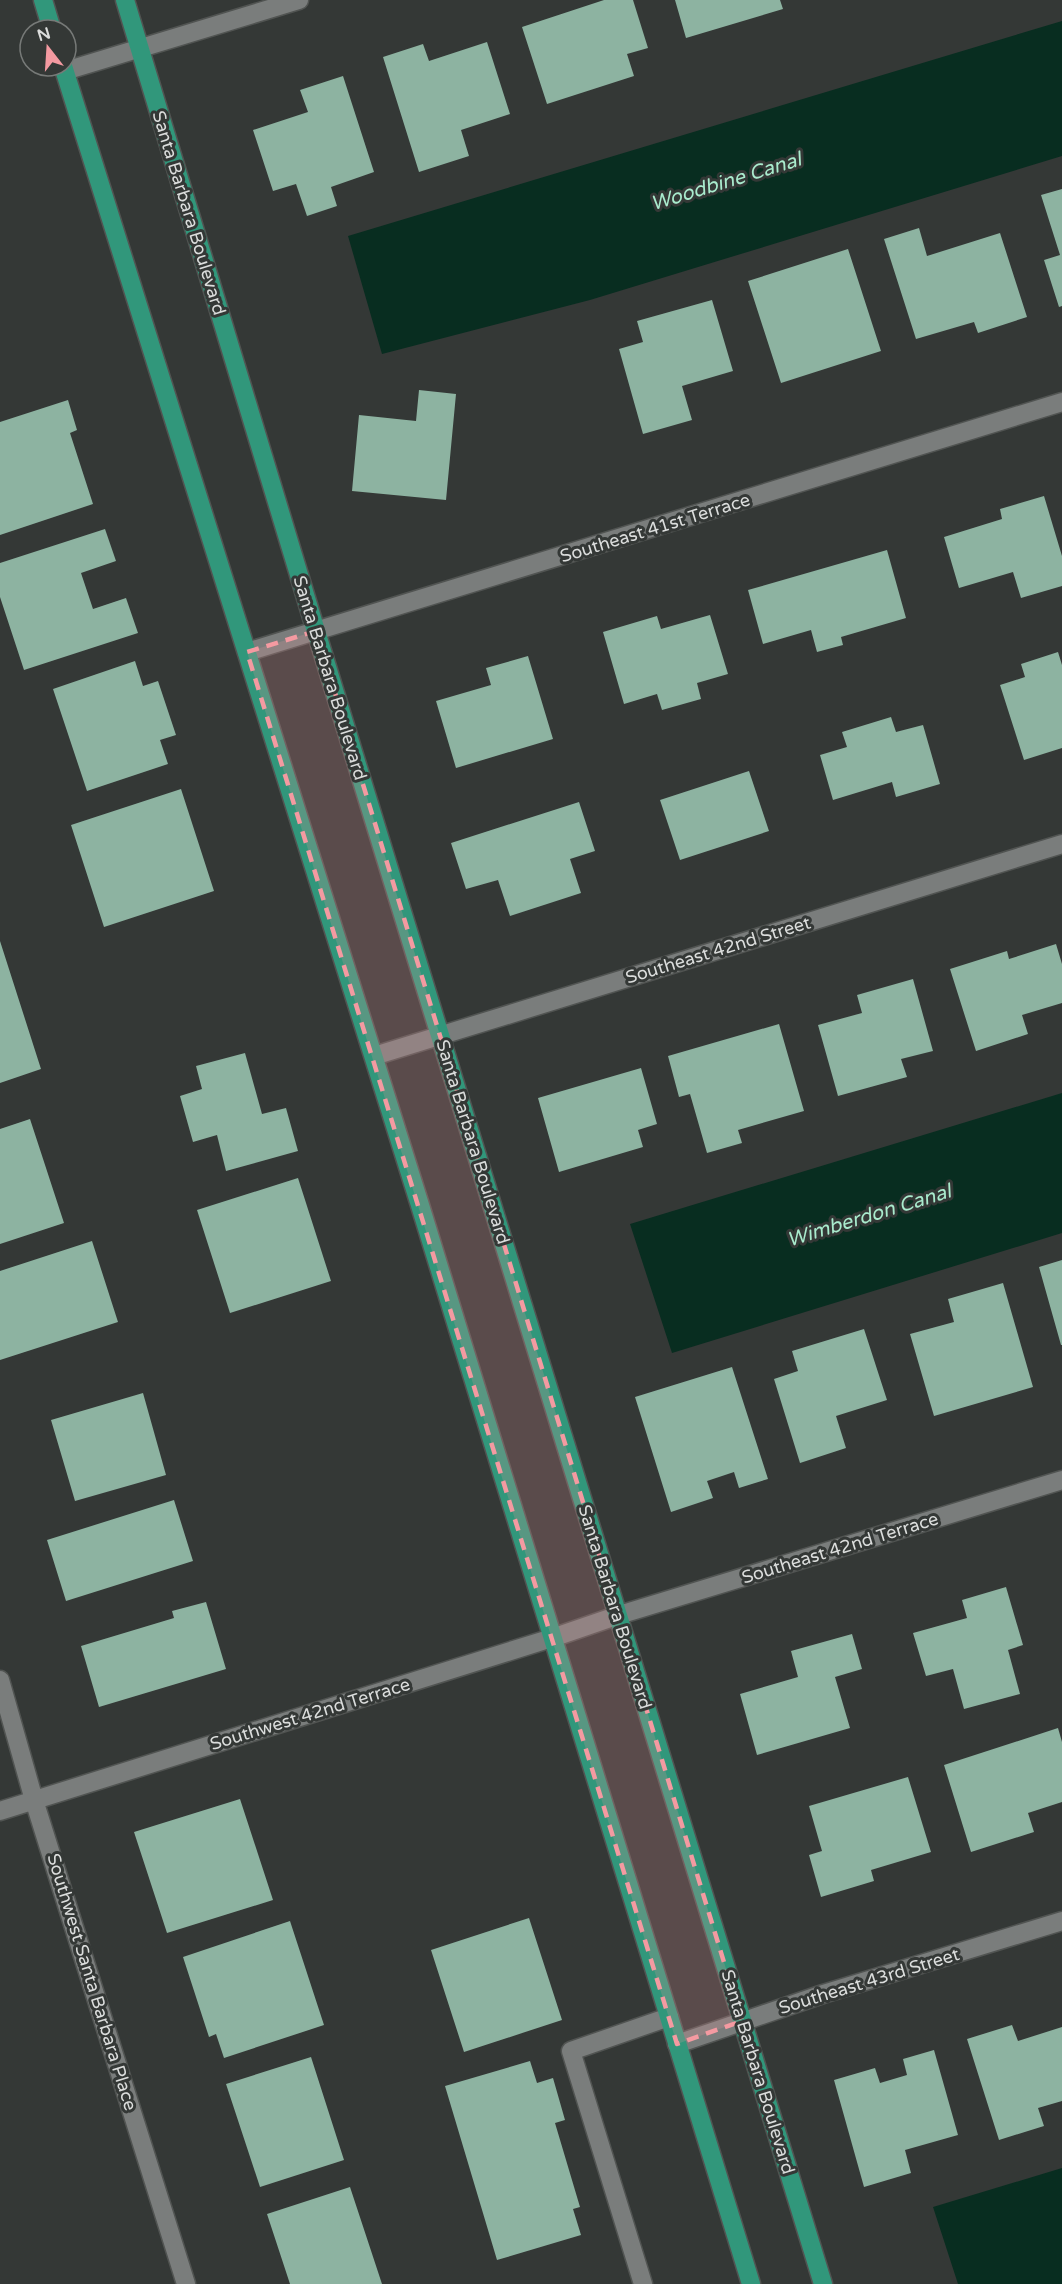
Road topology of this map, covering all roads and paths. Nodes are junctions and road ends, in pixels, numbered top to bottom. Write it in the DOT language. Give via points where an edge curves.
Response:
graph roads {
  1 [pos="43,0"];
  2 [pos="125,0"];
  3 [pos="298,0"];
  4 [pos="48,18"];
  5 [pos="140,48"];
  6 [pos="78,65"];
  7 [pos="67,78"];
  8 [pos="1062,402"];
  9 [pos="316,631"];
  10 [pos="247,652"];
  11 [pos="1062,844"];
  12 [pos="441,1035"];
  13 [pos="374,1056"];
  14 [pos="1062,1480"];
  15 [pos="618,1616"];
  16 [pos="552,1638"];
  17 [pos="0,1680"];
  18 [pos="34,1800"];
  19 [pos="0,1811"];
  20 [pos="1062,1922"];
  21 [pos="669,2017"];
  22 [pos="742,2021"];
  23 [pos="677,2044"];
  24 [pos="186,2284"];
  25 [pos="643,2284"];
  26 [pos="752,2284"];
  27 [pos="823,2284"];
  1 -- 4 [label="main road"];
  2 -- 5 [label="main road, Santa Barbara Boulevard"];
  3 -- 5 [label="street"];
  5 -- 6 [label="street"];
  5 -- 9 [label="main road, Santa Barbara Boulevard"];
  7 -- 10 [label="main road"];
  8 -- 9 [label="street, Southeast 41st Terrace"];
  9 -- 10 [label="street, Southeast 41st Terrace"];
  9 -- 12 [label="main road, Santa Barbara Boulevard"];
  10 -- 13 [label="main road"];
  11 -- 12 [label="street, Southeast 42nd Street"];
  12 -- 13 [label="street, Southeast 42nd Street"];
  12 -- 15 [label="main road, Santa Barbara Boulevard"];
  13 -- 16 [label="main road"];
  14 -- 15 [label="street, Southeast 42nd Terrace"];
  15 -- 16 [label="street, Southwest 42nd Terrace"];
  15 -- 22 [label="main road, Santa Barbara Boulevard"];
  16 -- 18 [label="street, Southwest 42nd Terrace"];
  16 -- 21 [label="main road"];
  17 -- 18 [label="street, Southwest Santa Barbara Place"];
  18 -- 19 [label="street, Southwest 42nd Terrace"];
  18 -- 24 [label="street, Southwest Santa Barbara Place"];
  20 -- 22 [label="street, Southeast 43rd Street"];
  21 -- 23 [label="main road"];
  21 -- 25 [label="street" via="570,2051"];
  22 -- 23 [label="street, Southeast 43rd Street"];
  22 -- 27 [label="main road, Santa Barbara Boulevard"];
  23 -- 26 [label="main road"];
}
